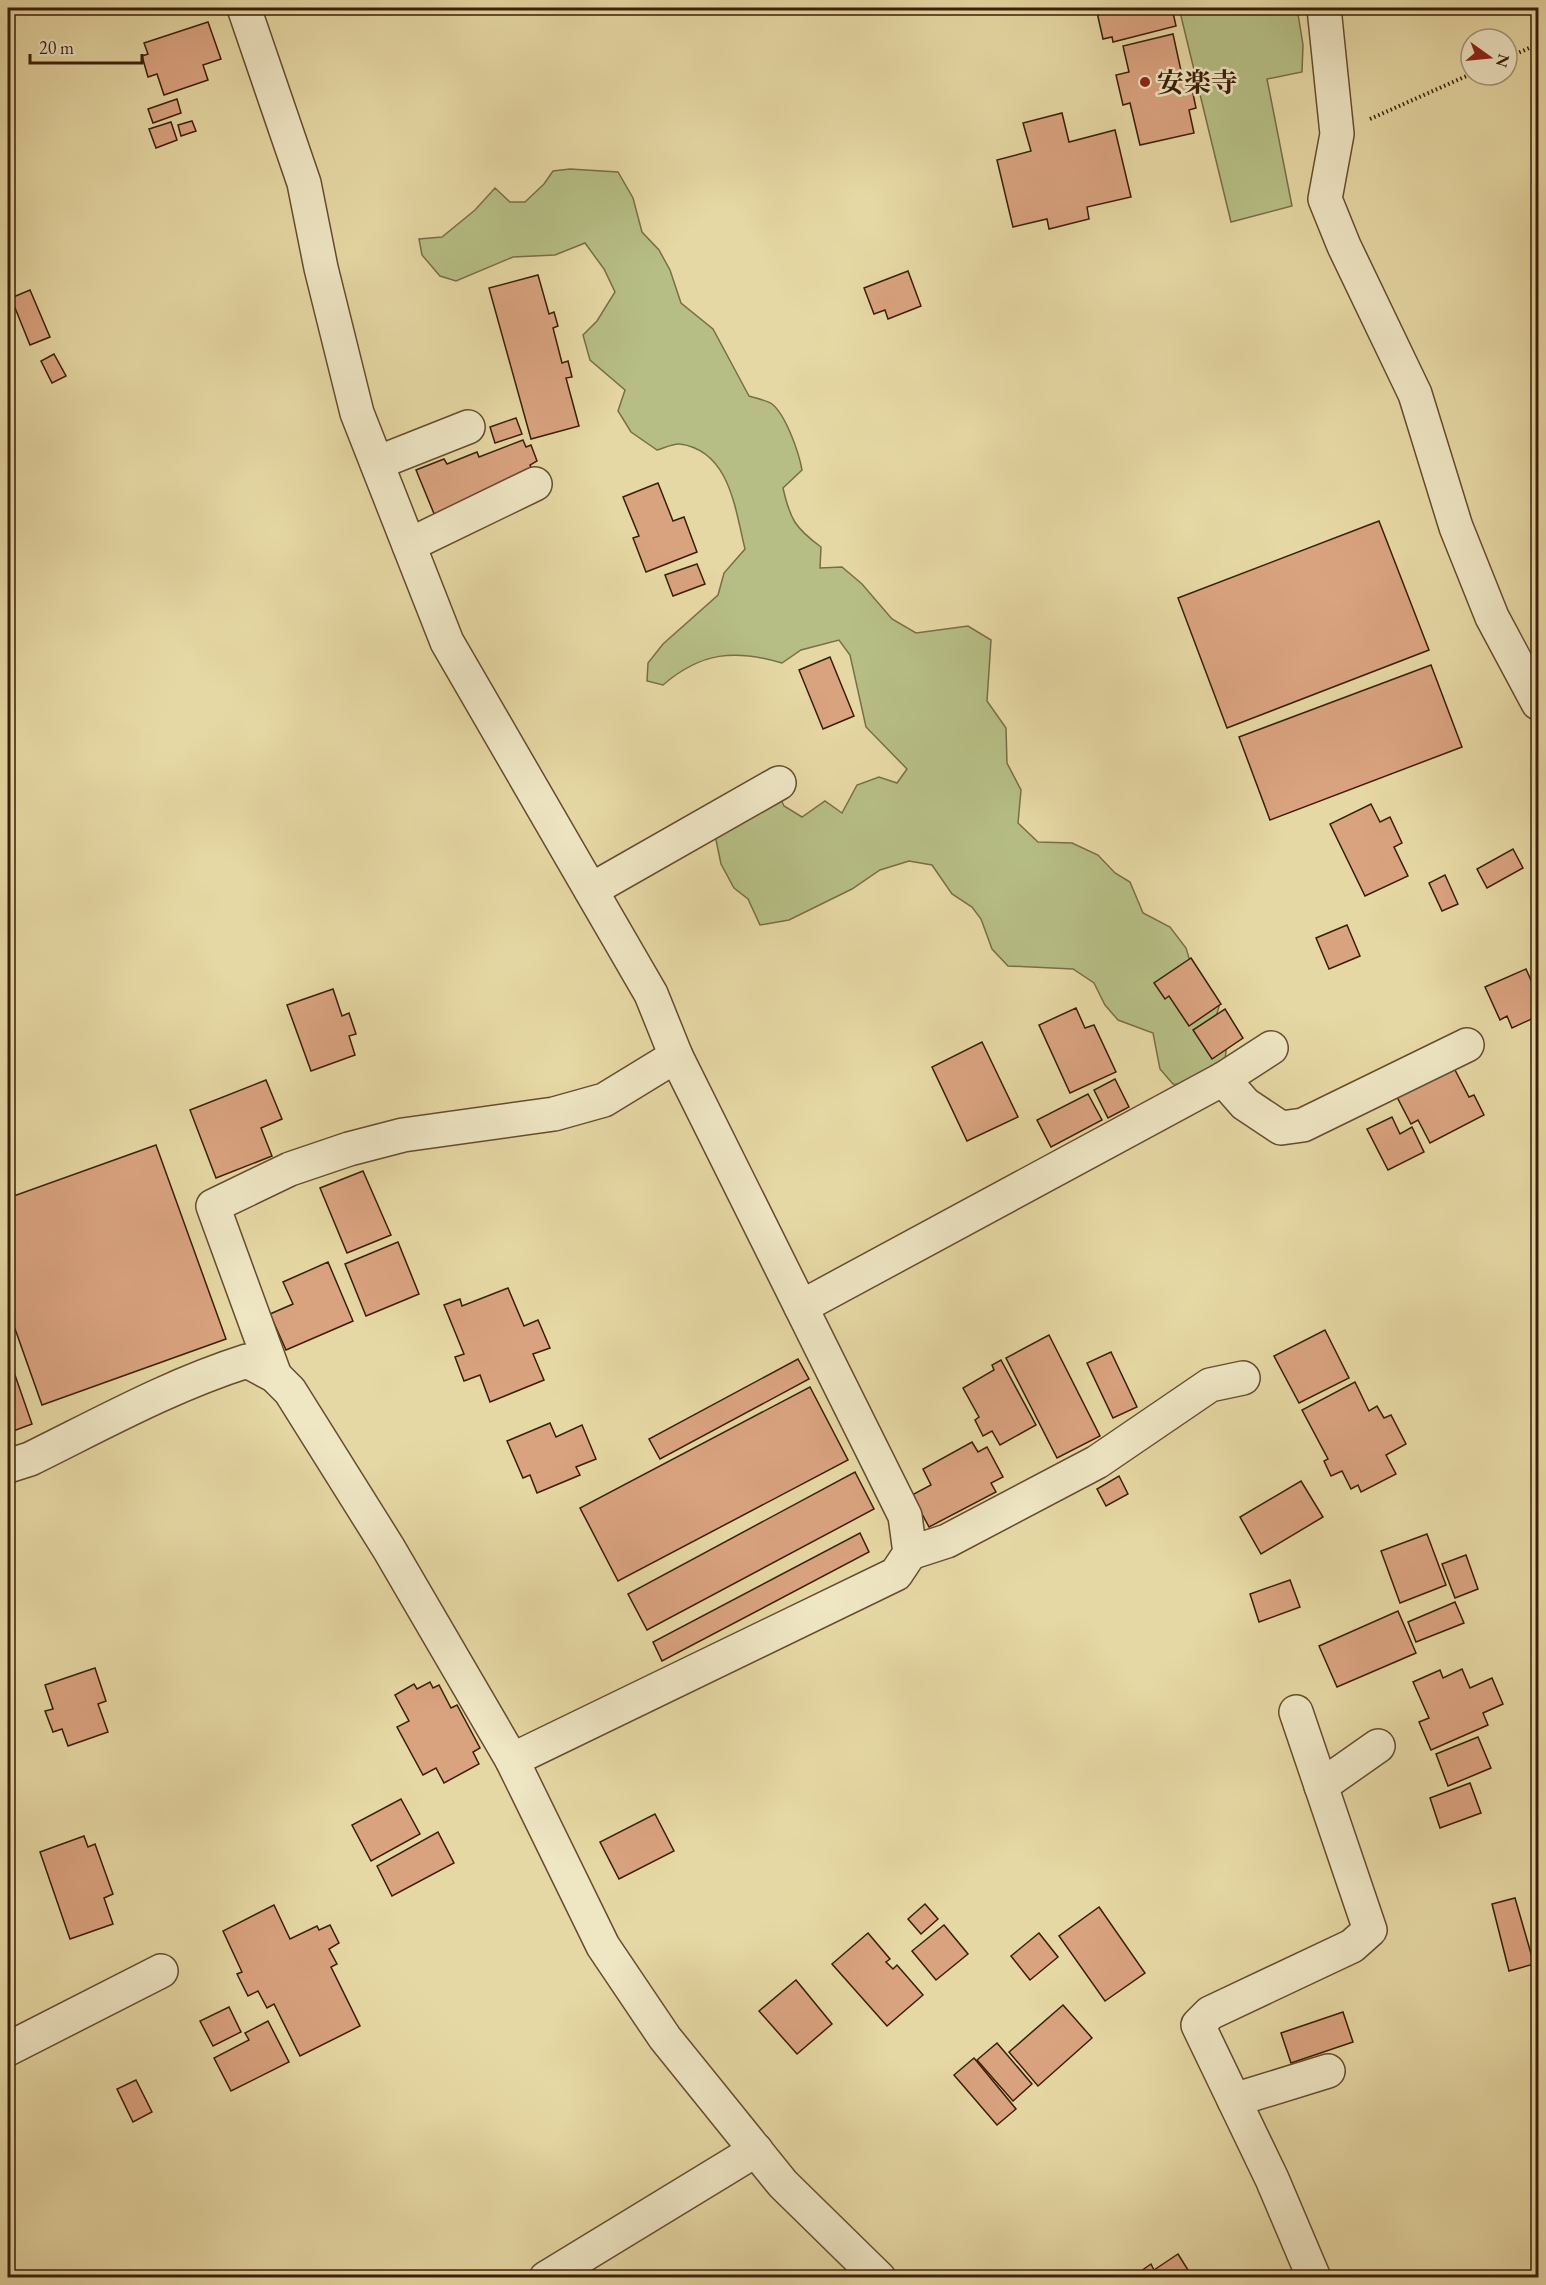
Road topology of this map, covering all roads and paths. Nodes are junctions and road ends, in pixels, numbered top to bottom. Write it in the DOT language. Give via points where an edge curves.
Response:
graph roads {
  1 [pos="244,8"];
  2 [pos="1324,8"];
  3 [pos="1539,44"];
  4 [pos="1519,53"];
  5 [pos="1459,79"];
  6 [pos="1337,134"];
  7 [pos="468,427"];
  8 [pos="377,463"];
  9 [pos="535,484"];
  10 [pos="409,545"];
  11 [pos="1539,703"];
  12 [pos="779,783"];
  13 [pos="591,891"];
  14 [pos="1467,1045"];
  15 [pos="1271,1048"];
  16 [pos="676,1056"];
  17 [pos="1223,1079"];
  18 [pos="801,1307"];
  19 [pos="275,1376"];
  20 [pos="1244,1377"];
  21 [pos="8,1466"];
  22 [pos="910,1552"];
  23 [pos="1296,1712"];
  24 [pos="1378,1746"];
  25 [pos="512,1760"];
  26 [pos="1321,1786"];
  27 [pos="161,1971"];
  28 [pos="8,2049"];
  29 [pos="1328,2071"];
  30 [pos="1234,2100"];
  31 [pos="756,2150"];
  32 [pos="546,2277"];
  33 [pos="879,2277"];
  34 [pos="1314,2277"];
  1 -- 8 [label="street" via="304,183 357,413"];
  2 -- 6 [label="street"];
  3 -- 4 [label="path"];
  5 -- 6 [label="path"];
  6 -- 11 [label="street" via="1325,198 1414,394 1456,527 1492,617"];
  7 -- 8 [label="street"];
  8 -- 10 [label="street"];
  9 -- 10 [label="street"];
  10 -- 13 [label="street" via="447,642"];
  12 -- 13 [label="street"];
  13 -- 16 [label="street" via="651,994"];
  14 -- 17 [label="street" via="1303,1125 1281,1128 1245,1104"];
  15 -- 17 [label="street"];
  16 -- 18 [label="street"];
  16 -- 19 [label="street" via="604,1100 499,1124 403,1135 290,1169 213,1206"];
  17 -- 18 [label="street"];
  18 -- 22 [label="street" via="905,1516"];
  19 -- 21 [label="street" via="247,1361 227,1367"];
  19 -- 25 [label="street" via="290,1391 389,1550"];
  20 -- 22 [label="street" via="1210,1385 1097,1462 947,1541"];
  22 -- 25 [label="street" via="896,1574"];
  23 -- 26 [label="street"];
  24 -- 26 [label="street"];
  25 -- 31 [label="street" via="603,1946 665,2038"];
  26 -- 30 [label="street" via="1370,1930 1352,1946 1210,2013 1198,2025"];
  27 -- 28 [label="street"];
  29 -- 30 [label="street"];
  30 -- 34 [label="street"];
  31 -- 32 [label="street"];
  31 -- 33 [label="street" via="783,2184"];
}
